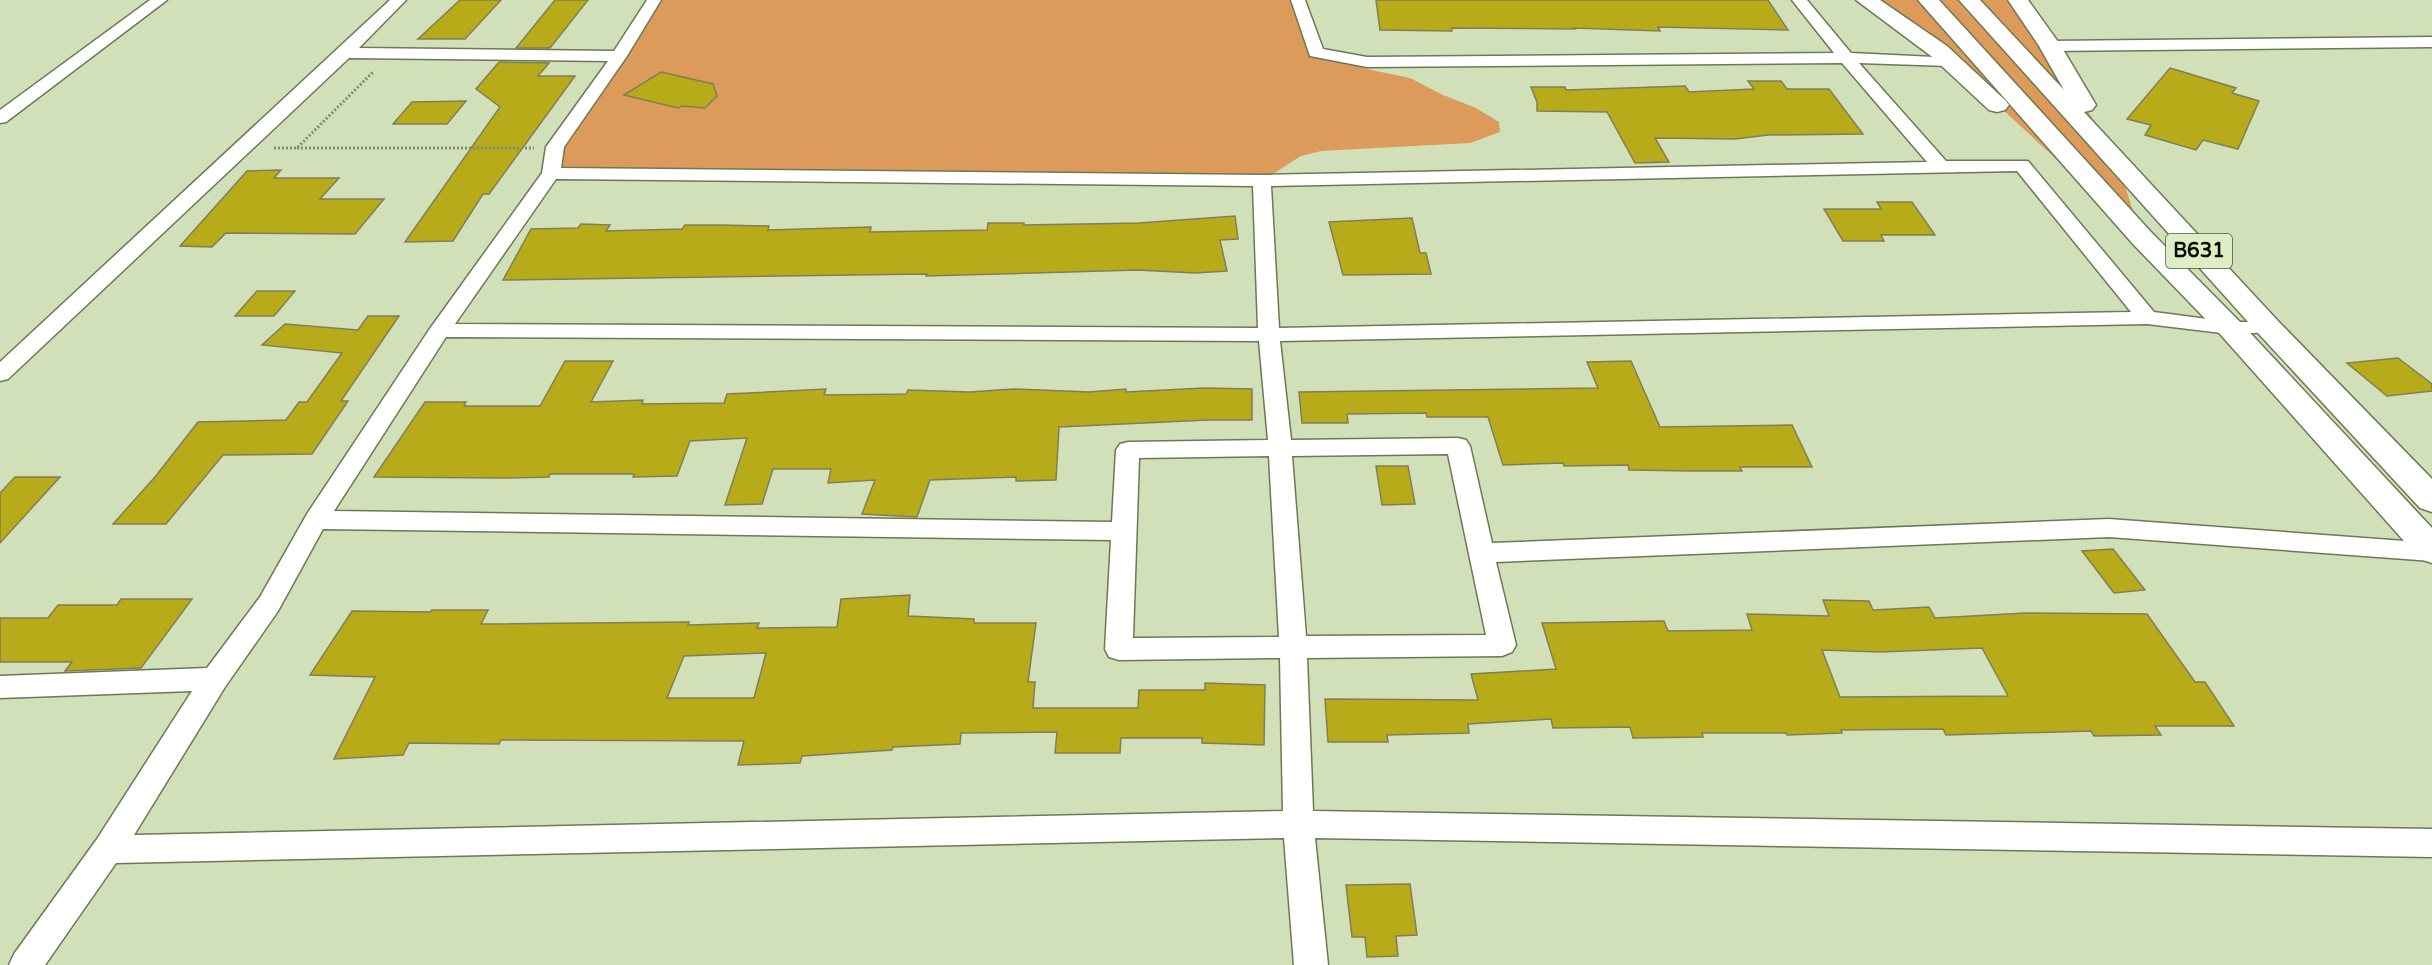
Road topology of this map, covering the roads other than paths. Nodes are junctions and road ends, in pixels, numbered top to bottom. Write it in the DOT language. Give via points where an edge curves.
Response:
graph roads {
  1 [pos="160,0"];
  2 [pos="399,0"];
  3 [pos="654,0"];
  4 [pos="1298,0"];
  5 [pos="1799,0"];
  6 [pos="1866,0"];
  7 [pos="1928,0"];
  8 [pos="1969,0"];
  9 [pos="2018,0"];
  10 [pos="2432,42"];
  11 [pos="2050,46"];
  12 [pos="345,53"];
  13 [pos="620,56"];
  14 [pos="1846,58"];
  15 [pos="1949,61"];
  16 [pos="0,118"];
  17 [pos="2116,159"];
  18 [pos="1942,168"];
  19 [pos="551,173"];
  20 [pos="1262,181"];
  21 [pos="2142,238"];
  22 [pos="2147,318"];
  23 [pos="2268,327"];
  24 [pos="2230,328"];
  25 [pos="440,330"];
  26 [pos="1269,335"];
  27 [pos="0,374"];
  28 [pos="1280,448"];
  29 [pos="2432,500"];
  30 [pos="316,520"];
  31 [pos="1125,531"];
  32 [pos="2432,551"];
  33 [pos="1481,553"];
  34 [pos="1293,648"];
  35 [pos="215,679"];
  36 [pos="0,687"];
  37 [pos="1298,824"];
  38 [pos="2432,843"];
  39 [pos="108,849"];
  40 [pos="26,965"];
  41 [pos="1311,965"];
  1 -- 16 [label="street"];
  2 -- 12 [label="street"];
  3 -- 13 [label="street"];
  4 -- 14 [label="street" via="1316,53 1367,62"];
  5 -- 14 [label="street"];
  6 -- 15 [label="main road"];
  7 -- 21 [label="main road, B631"];
  8 -- 17 [label="main road, B631"];
  9 -- 11 [label="main road"];
  10 -- 11 [label="street"];
  11 -- 17 [label="main road"];
  12 -- 13 [label="street"];
  12 -- 27 [label="street"];
  13 -- 19 [label="street" via="555,147"];
  14 -- 15 [label="street"];
  14 -- 18 [label="street"];
  15 -- 21 [label="main road"];
  17 -- 23 [label="main road, B631"];
  18 -- 20 [label="street"];
  18 -- 22 [label="street" via="2022,165"];
  19 -- 20 [label="street"];
  19 -- 25 [label="street"];
  20 -- 26 [label="street"];
  21 -- 24 [label="main road, B631"];
  22 -- 24 [label="street"];
  22 -- 26 [label="street"];
  23 -- 24 [label="street"];
  23 -- 29 [label="main road, B631"];
  24 -- 32 [label="main road, B631"];
  25 -- 26 [label="street"];
  25 -- 30 [label="street"];
  26 -- 28 [label="street"];
  28 -- 31 [label="street" via="1128,450"];
  28 -- 33 [label="street" via="1458,446"];
  28 -- 34 [label="street"];
  30 -- 31 [label="street"];
  30 -- 35 [label="street" via="269,603"];
  31 -- 34 [label="street" via="1119,649"];
  32 -- 33 [label="street" via="2109,528"];
  33 -- 34 [label="street" via="1502,645"];
  34 -- 37 [label="street"];
  35 -- 36 [label="street"];
  35 -- 39 [label="street"];
  37 -- 38 [label="street"];
  37 -- 39 [label="street"];
  37 -- 41 [label="street"];
  39 -- 40 [label="street"];
}
